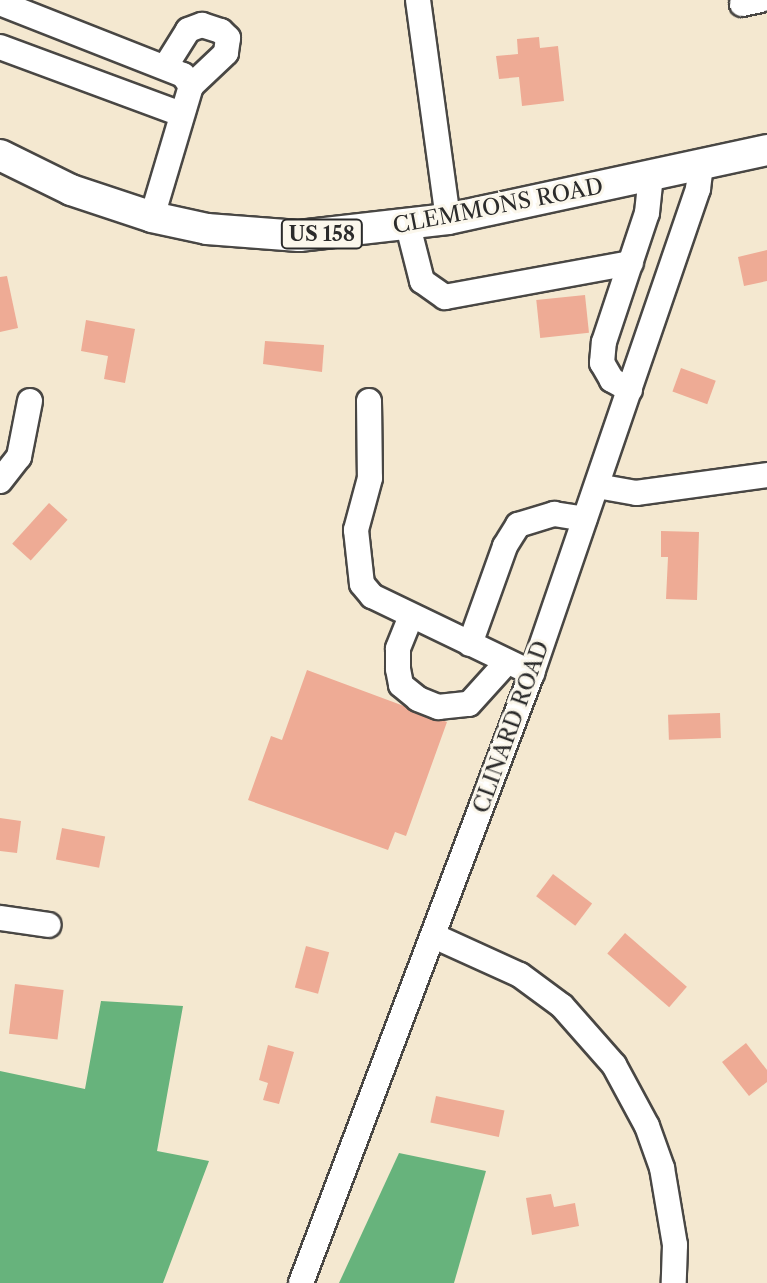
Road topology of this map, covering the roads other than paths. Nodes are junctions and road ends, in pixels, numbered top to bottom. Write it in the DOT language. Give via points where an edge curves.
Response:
graph roads {
  1 [pos="418,0"];
  2 [pos="0,3"];
  3 [pos="0,47"];
  4 [pos="167,64"];
  5 [pos="191,86"];
  6 [pos="181,114"];
  7 [pos="767,150"];
  8 [pos="0,155"];
  9 [pos="701,165"];
  10 [pos="651,175"];
  11 [pos="152,217"];
  12 [pos="448,219"];
  13 [pos="408,226"];
  14 [pos="631,263"];
  15 [pos="630,390"];
  16 [pos="30,401"];
  17 [pos="369,401"];
  18 [pos="767,475"];
  19 [pos="0,481"];
  20 [pos="597,486"];
  21 [pos="585,519"];
  22 [pos="411,616"];
  23 [pos="470,644"];
  24 [pos="507,662"];
  25 [pos="532,673"];
  26 [pos="0,918"];
  27 [pos="49,925"];
  28 [pos="434,936"];
  29 [pos="301,1283"];
  30 [pos="674,1283"];
  1 -- 12 [label="street"];
  2 -- 4 [label="street"];
  3 -- 6 [label="street"];
  4 -- 5 [label="street"];
  4 -- 5 [label="street" via="188,30 202,25 221,31 228,38 226,53"];
  5 -- 6 [label="street"];
  6 -- 11 [label="street"];
  7 -- 9 [label="main road, CLEMMONS ROAD / US 158"];
  8 -- 11 [label="main road, CLEMMONS ROAD / US 158" via="71,190"];
  9 -- 10 [label="main road, CLEMMONS ROAD / US 158"];
  9 -- 15 [label="street, CLINARD ROAD" via="698,189"];
  10 -- 12 [label="main road, CLEMMONS ROAD / US 158"];
  10 -- 14 [label="street" via="647,213"];
  11 -- 13 [label="main road, CLEMMONS ROAD / US 158" via="263,235"];
  12 -- 13 [label="main road, CLEMMONS ROAD / US 158"];
  13 -- 14 [label="street" via="422,281 445,297"];
  14 -- 15 [label="street" via="602,363 612,380"];
  15 -- 20 [label="street, CLINARD ROAD"];
  16 -- 19 [label="street" via="19,457"];
  17 -- 22 [label="street" via="370,478 356,530 360,576 372,596"];
  18 -- 20 [label="street" via="636,493"];
  20 -- 21 [label="street, CLINARD ROAD"];
  21 -- 23 [label="street" via="554,514 518,525 505,546"];
  21 -- 25 [label="street, CLINARD ROAD"];
  22 -- 23 [label="street"];
  22 -- 24 [label="street" via="398,649 398,669 401,685 418,699 438,707 469,704"];
  23 -- 24 [label="street"];
  24 -- 25 [label="street"];
  25 -- 28 [label="street, CLINARD ROAD"];
  26 -- 27 [label="street"];
  28 -- 29 [label="street, CLINARD ROAD"];
  28 -- 30 [label="street" via="520,975 570,1014 614,1065 647,1126 662,1168 673,1222"];
}
